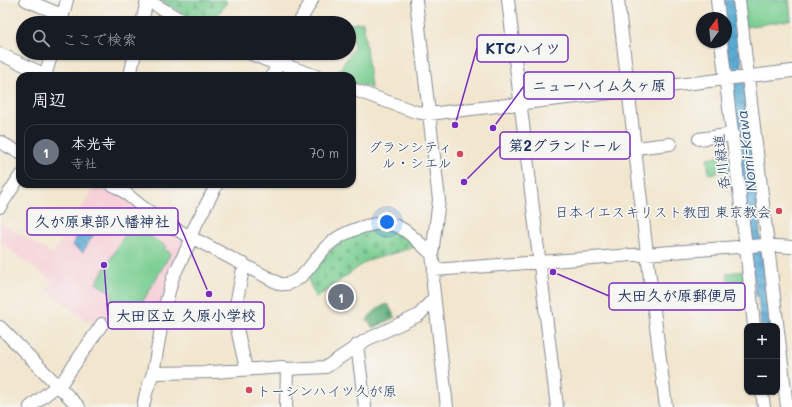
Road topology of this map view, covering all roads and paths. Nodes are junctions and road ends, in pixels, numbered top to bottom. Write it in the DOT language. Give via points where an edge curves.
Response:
graph roads {
  1 [pos="26,0"];
  2 [pos="67,0"];
  3 [pos="147,0"];
  4 [pos="416,0"];
  5 [pos="508,0"];
  6 [pos="618,0"];
  7 [pos="717,0"];
  8 [pos="739,0"];
  9 [pos="306,2"];
  10 [pos="718,12"];
  11 [pos="55,16"];
  12 [pos="62,16"];
  13 [pos="144,16"];
  14 [pos="174,16"];
  15 [pos="301,16"];
  16 [pos="722,48"];
  17 [pos="0,54"];
  18 [pos="50,60"];
  19 [pos="133,60"];
  20 [pos="266,60"];
  21 [pos="280,60"];
  22 [pos="278,65"];
  23 [pos="792,71"];
  24 [pos="38,72"];
  25 [pos="47,72"];
  26 [pos="131,72"];
  27 [pos="274,72"];
  28 [pos="305,72"];
  29 [pos="746,76"];
  30 [pos="727,79"];
  31 [pos="356,90"];
  32 [pos="628,91"];
  33 [pos="520,103"];
  34 [pos="429,114"];
  35 [pos="733,134"];
  36 [pos="700,139"];
  37 [pos="0,142"];
  38 [pos="670,144"];
  39 [pos="635,148"];
  40 [pos="16,151"];
  41 [pos="16,182"];
  42 [pos="118,188"];
  43 [pos="214,188"];
  44 [pos="0,206"];
  45 [pos="191,236"];
  46 [pos="766,245"];
  47 [pos="747,247"];
  48 [pos="792,247"];
  49 [pos="432,254"];
  50 [pos="647,254"];
  51 [pos="539,262"];
  52 [pos="244,264"];
  53 [pos="434,270"];
  54 [pos="434,298"];
  55 [pos="754,323"];
  56 [pos="102,324"];
  57 [pos="0,327"];
  58 [pos="357,346"];
  59 [pos="246,369"];
  60 [pos="287,370"];
  61 [pos="153,373"];
  62 [pos="57,384"];
  63 [pos="762,395"];
  64 [pos="30,407"];
  65 [pos="79,407"];
  66 [pos="143,407"];
  67 [pos="286,407"];
  68 [pos="365,407"];
  69 [pos="447,407"];
  70 [pos="556,407"];
  71 [pos="666,407"];
  72 [pos="764,407"];
  73 [pos="787,407"];
  1 -- 11 [label="street"];
  2 -- 12 [label="street"];
  3 -- 13 [label="street"];
  3 -- 14 [label="street"];
  4 -- 34 [label="street"];
  5 -- 33 [label="street"];
  6 -- 32 [label="street"];
  7 -- 10 [label="street"];
  8 -- 29 [label="street"];
  9 -- 15 [label="street"];
  16 -- 30 [label="street, 呑川緑道"];
  17 -- 24 [label="street"];
  18 -- 25 [label="street"];
  19 -- 26 [label="street"];
  20 -- 22 [label="street"];
  21 -- 22 [label="street"];
  22 -- 27 [label="street"];
  22 -- 28 [label="street"];
  23 -- 29 [label="street"];
  29 -- 30 [label="street"];
  29 -- 46 [label="street"];
  30 -- 32 [label="street"];
  30 -- 35 [label="street, 呑川緑道"];
  31 -- 34 [label="street" via="416,112"];
  32 -- 33 [label="street"];
  32 -- 39 [label="street"];
  33 -- 34 [label="street"];
  33 -- 51 [label="street"];
  34 -- 49 [label="street" via="439,200"];
  35 -- 36 [label="street"];
  35 -- 47 [label="street, 呑川緑道"];
  37 -- 40 [label="street"];
  38 -- 39 [label="street"];
  39 -- 50 [label="street"];
  41 -- 44 [label="street"];
  42 -- 45 [label="street" via="170,226"];
  43 -- 45 [label="street"];
  45 -- 52 [label="street"];
  45 -- 61 [label="street" via="173,277"];
  46 -- 47 [label="street"];
  46 -- 48 [label="street"];
  46 -- 73 [label="street"];
  47 -- 50 [label="street"];
  47 -- 55 [label="street, 呑川緑道"];
  49 -- 52 [label="street" via="400,228 383,223 350,230 326,247 299,279 289,284 280,284"];
  49 -- 53 [label="street"];
  50 -- 51 [label="street"];
  50 -- 71 [label="street"];
  51 -- 53 [label="street"];
  51 -- 70 [label="street"];
  52 -- 59 [label="street" via="234,315"];
  53 -- 54 [label="street"];
  54 -- 58 [label="street" via="420,315"];
  54 -- 69 [label="street"];
  56 -- 62 [label="street" via="63,381"];
  57 -- 62 [label="street"];
  58 -- 60 [label="street" via="326,367"];
  58 -- 68 [label="street"];
  59 -- 60 [label="street" via="283,367"];
  59 -- 61 [label="street"];
  60 -- 67 [label="street"];
  61 -- 66 [label="street"];
  62 -- 64 [label="street"];
  62 -- 65 [label="street"];
  63 -- 72 [label="street"];
}
